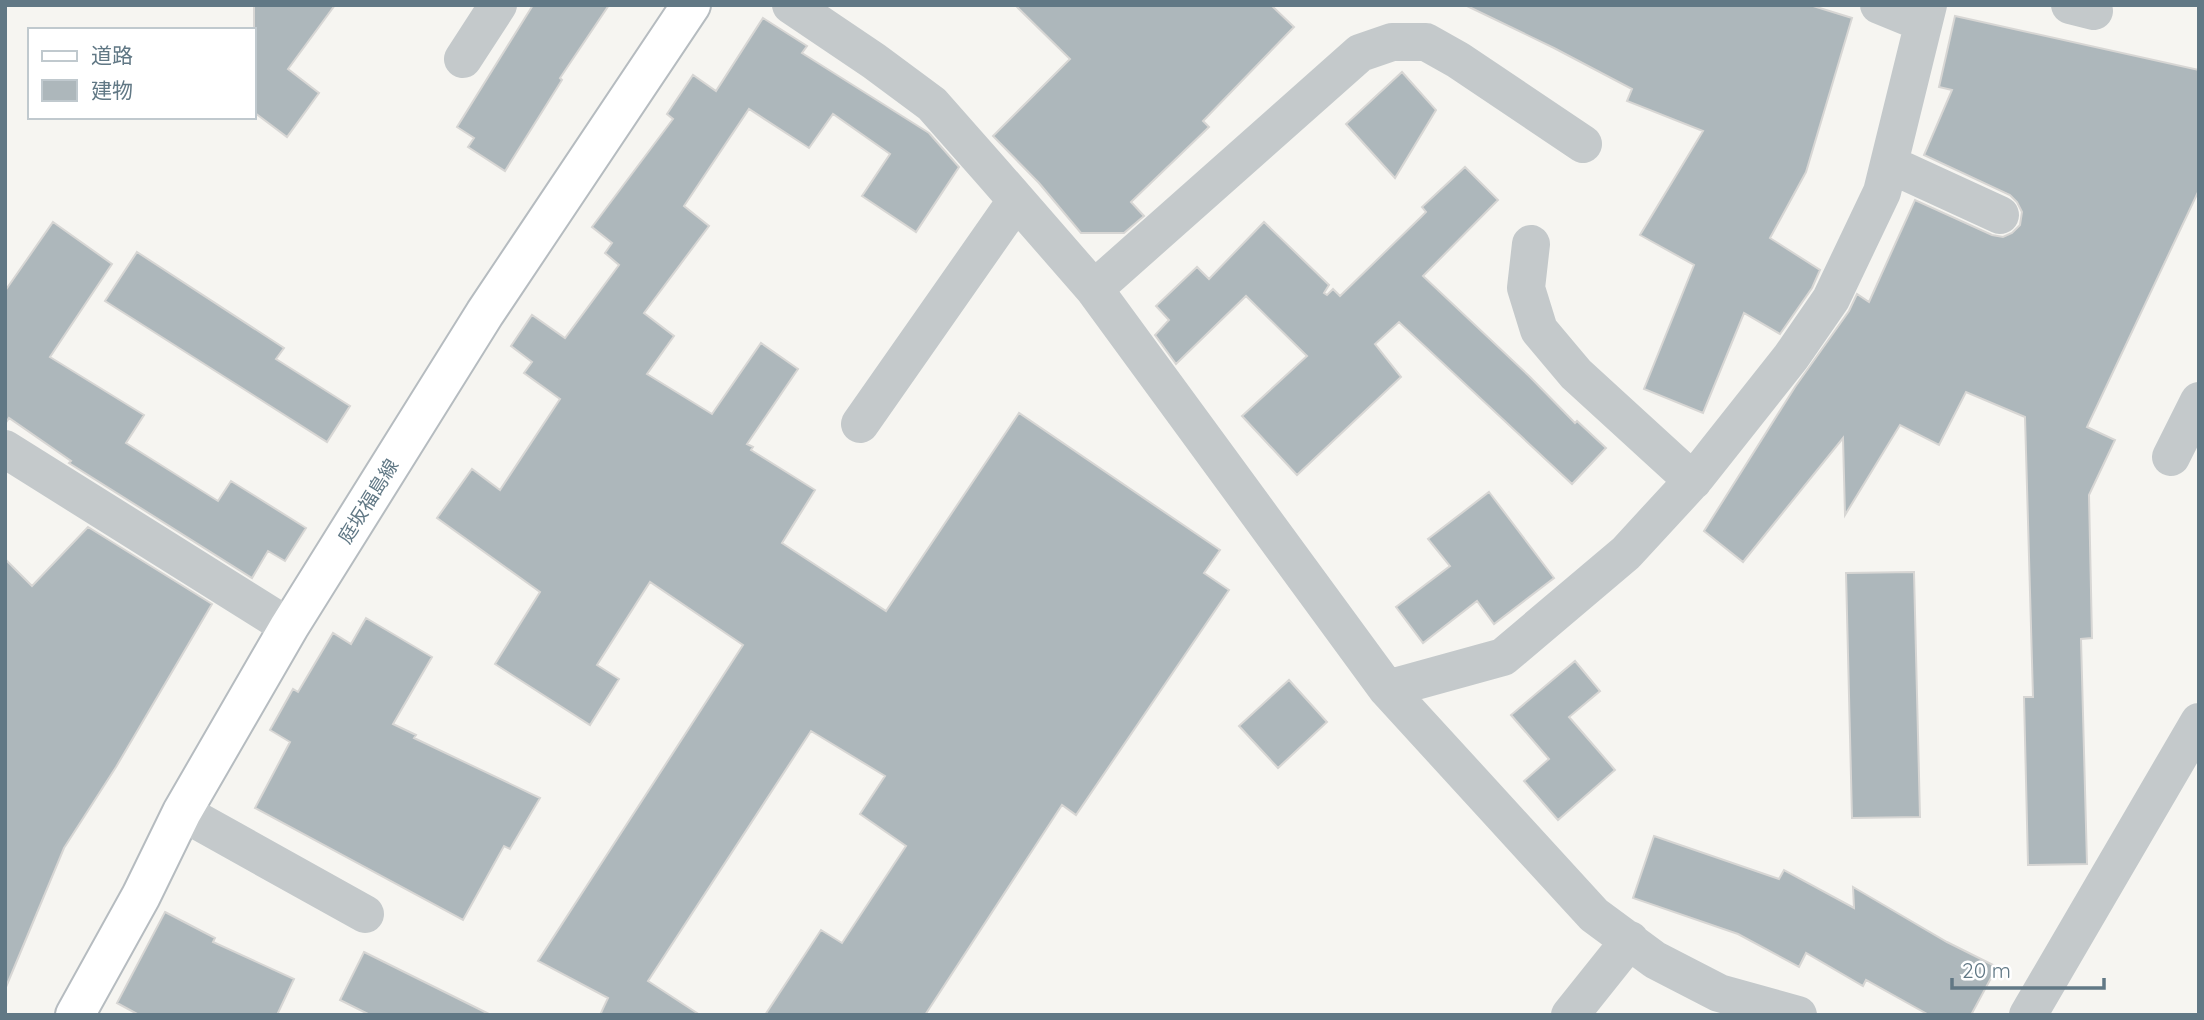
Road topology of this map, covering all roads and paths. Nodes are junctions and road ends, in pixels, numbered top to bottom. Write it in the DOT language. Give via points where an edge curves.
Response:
graph roads {
  1 [pos="498,5"];
  2 [pos="691,5"];
  3 [pos="791,5"];
  4 [pos="1879,5"];
  5 [pos="1925,14"];
  6 [pos="463,59"];
  7 [pos="1583,144"];
  8 [pos="1889,164"];
  9 [pos="1016,201"];
  10 [pos="2000,215"];
  11 [pos="1531,244"];
  12 [pos="1094,289"];
  13 [pos="2199,401"];
  14 [pos="860,424"];
  15 [pos="5,449"];
  16 [pos="2171,457"];
  17 [pos="1693,481"];
  18 [pos="289,627"];
  19 [pos="1387,689"];
  20 [pos="2199,722"];
  21 [pos="181,812"];
  22 [pos="365,914"];
  23 [pos="1630,940"];
  24 [pos="75,1015"];
  25 [pos="1570,1015"];
  26 [pos="1798,1015"];
  27 [pos="2028,1015"];
  1 -- 6 [label="street"];
  2 -- 18 [label="main road, 庭坂福島線" via="485,313"];
  3 -- 9 [label="street" via="932,104"];
  4 -- 5 [label="street"];
  5 -- 8 [label="street"];
  7 -- 12 [label="street" via="1426,42 1392,42 1360,52"];
  8 -- 10 [label="street"];
  8 -- 17 [label="street" via="1882,192 1832,299"];
  9 -- 12 [label="street"];
  9 -- 14 [label="street"];
  11 -- 17 [label="street" via="1526,288 1539,330 1576,374"];
  12 -- 19 [label="street"];
  13 -- 16 [label="street"];
  15 -- 18 [label="street"];
  17 -- 19 [label="street" via="1626,553 1503,657"];
  18 -- 21 [label="main road, 庭坂福島線"];
  19 -- 23 [label="street" via="1594,915"];
  20 -- 27 [label="street"];
  21 -- 22 [label="street"];
  21 -- 24 [label="main road, 庭坂福島線"];
  23 -- 25 [label="street"];
  23 -- 26 [label="street" via="1655,960 1719,993"];
}
